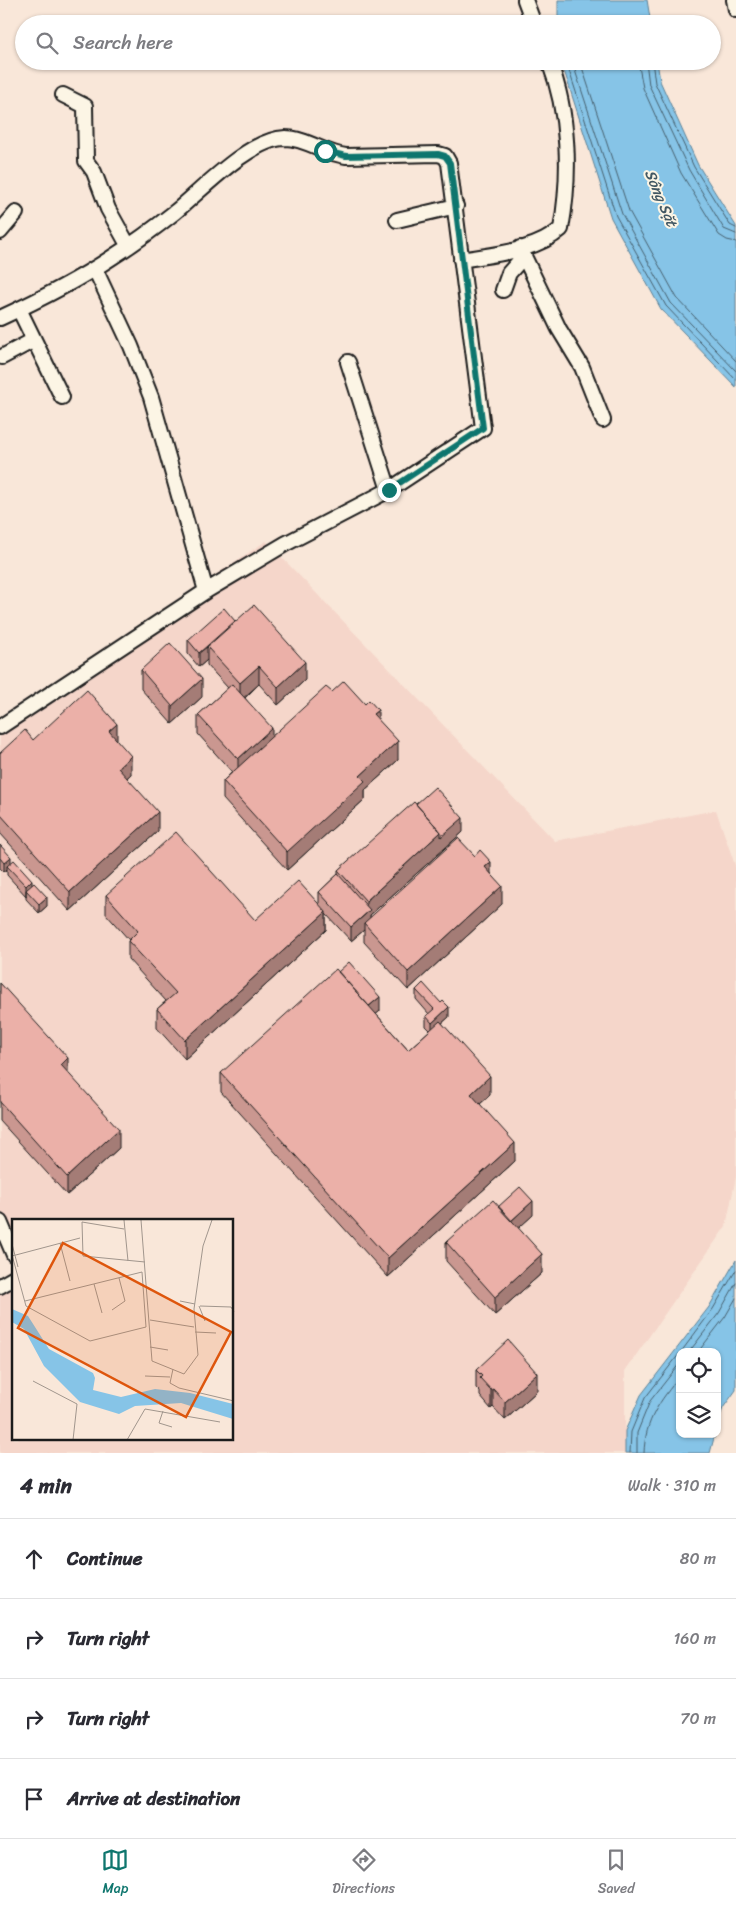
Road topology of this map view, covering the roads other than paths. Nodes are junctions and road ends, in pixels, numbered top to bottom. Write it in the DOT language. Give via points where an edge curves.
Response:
graph roads {
  1 [pos="524,0"];
  2 [pos="734,0"];
  3 [pos="736,10"];
  4 [pos="530,15"];
  5 [pos="551,70"];
  6 [pos="63,95"];
  7 [pos="456,206"];
  8 [pos="16,213"];
  9 [pos="396,220"];
  10 [pos="0,232"];
  11 [pos="128,245"];
  12 [pos="522,252"];
  13 [pos="461,260"];
  14 [pos="95,268"];
  15 [pos="504,290"];
  16 [pos="19,309"];
  17 [pos="0,318"];
  18 [pos="34,340"];
  19 [pos="2,357"];
  20 [pos="348,362"];
  21 [pos="62,397"];
  22 [pos="603,420"];
  23 [pos="389,490"];
  24 [pos="206,591"];
  25 [pos="0,727"];
  26 [pos="0,1222"];
  27 [pos="12,1250"];
  28 [pos="12,1279"];
  29 [pos="0,1286"];
  1 -- 4 [label="street"];
  2 -- 3 [label="street"];
  5 -- 12 [label="street" via="565,132 561,229"];
  6 -- 11 [label="street" via="85,106 86,161"];
  7 -- 9 [label="street"];
  7 -- 11 [label="street" via="450,163 445,156 334,154 284,138 262,144 240,158 170,216"];
  7 -- 13 [label="street"];
  8 -- 10 [label="street"];
  11 -- 14 [label="street"];
  12 -- 13 [label="street"];
  12 -- 15 [label="street" via="509,273"];
  12 -- 22 [label="street" via="559,329 582,367"];
  13 -- 23 [label="street" via="483,428"];
  14 -- 16 [label="street" via="62,289"];
  14 -- 24 [label="street" via="132,346 151,397"];
  16 -- 17 [label="street"];
  16 -- 18 [label="street"];
  18 -- 19 [label="street"];
  18 -- 21 [label="street"];
  20 -- 23 [label="street"];
  23 -- 24 [label="street"];
  24 -- 25 [label="street"];
  26 -- 27 [label="street"];
  28 -- 29 [label="street"];
}
